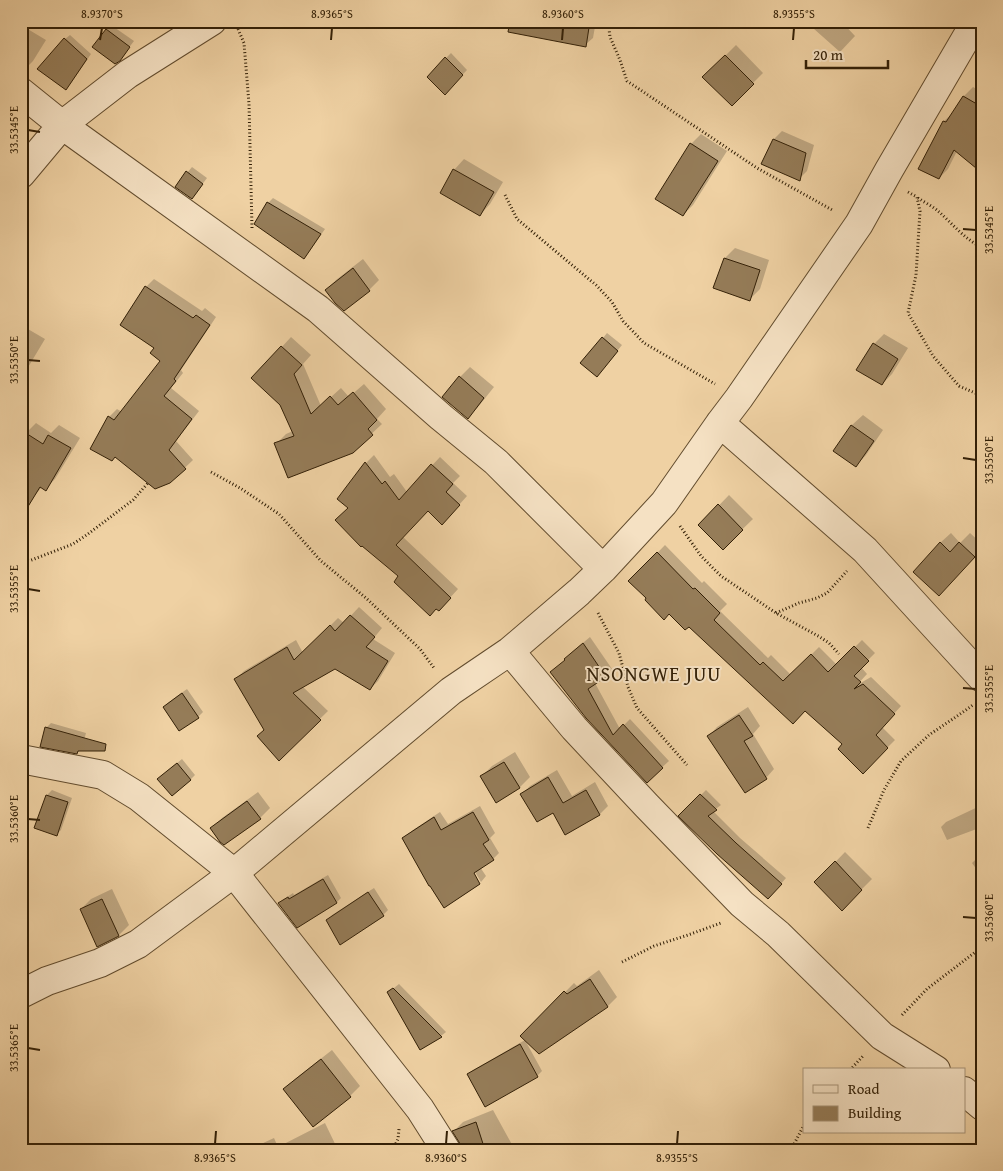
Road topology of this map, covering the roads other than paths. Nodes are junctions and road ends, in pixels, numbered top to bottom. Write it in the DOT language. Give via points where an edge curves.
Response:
graph roads {
  1 [pos="212,21"];
  2 [pos="976,21"];
  3 [pos="21,92"];
  4 [pos="62,125"];
  5 [pos="21,174"];
  6 [pos="720,423"];
  7 [pos="603,570"];
  8 [pos="510,651"];
  9 [pos="979,690"];
  10 [pos="21,759"];
  11 [pos="234,873"];
  12 [pos="21,994"];
  13 [pos="933,1068"];
  14 [pos="966,1094"];
  15 [pos="982,1106"];
  16 [pos="446,1150"];
  1 -- 4 [label="street" via="128,74"];
  2 -- 6 [label="street" via="859,224"];
  3 -- 4 [label="street"];
  4 -- 5 [label="street"];
  4 -- 7 [label="street" via="318,309 496,462"];
  6 -- 7 [label="street" via="664,503"];
  6 -- 9 [label="street" via="865,550"];
  7 -- 8 [label="street"];
  8 -- 11 [label="street" via="451,691"];
  8 -- 13 [label="street" via="574,728 742,904 778,934 882,1036"];
  10 -- 11 [label="street" via="103,775 139,797"];
  11 -- 12 [label="street" via="138,944 100,963 47,981"];
  11 -- 16 [label="street" via="420,1109"];
  14 -- 15 [label="street"];
}
